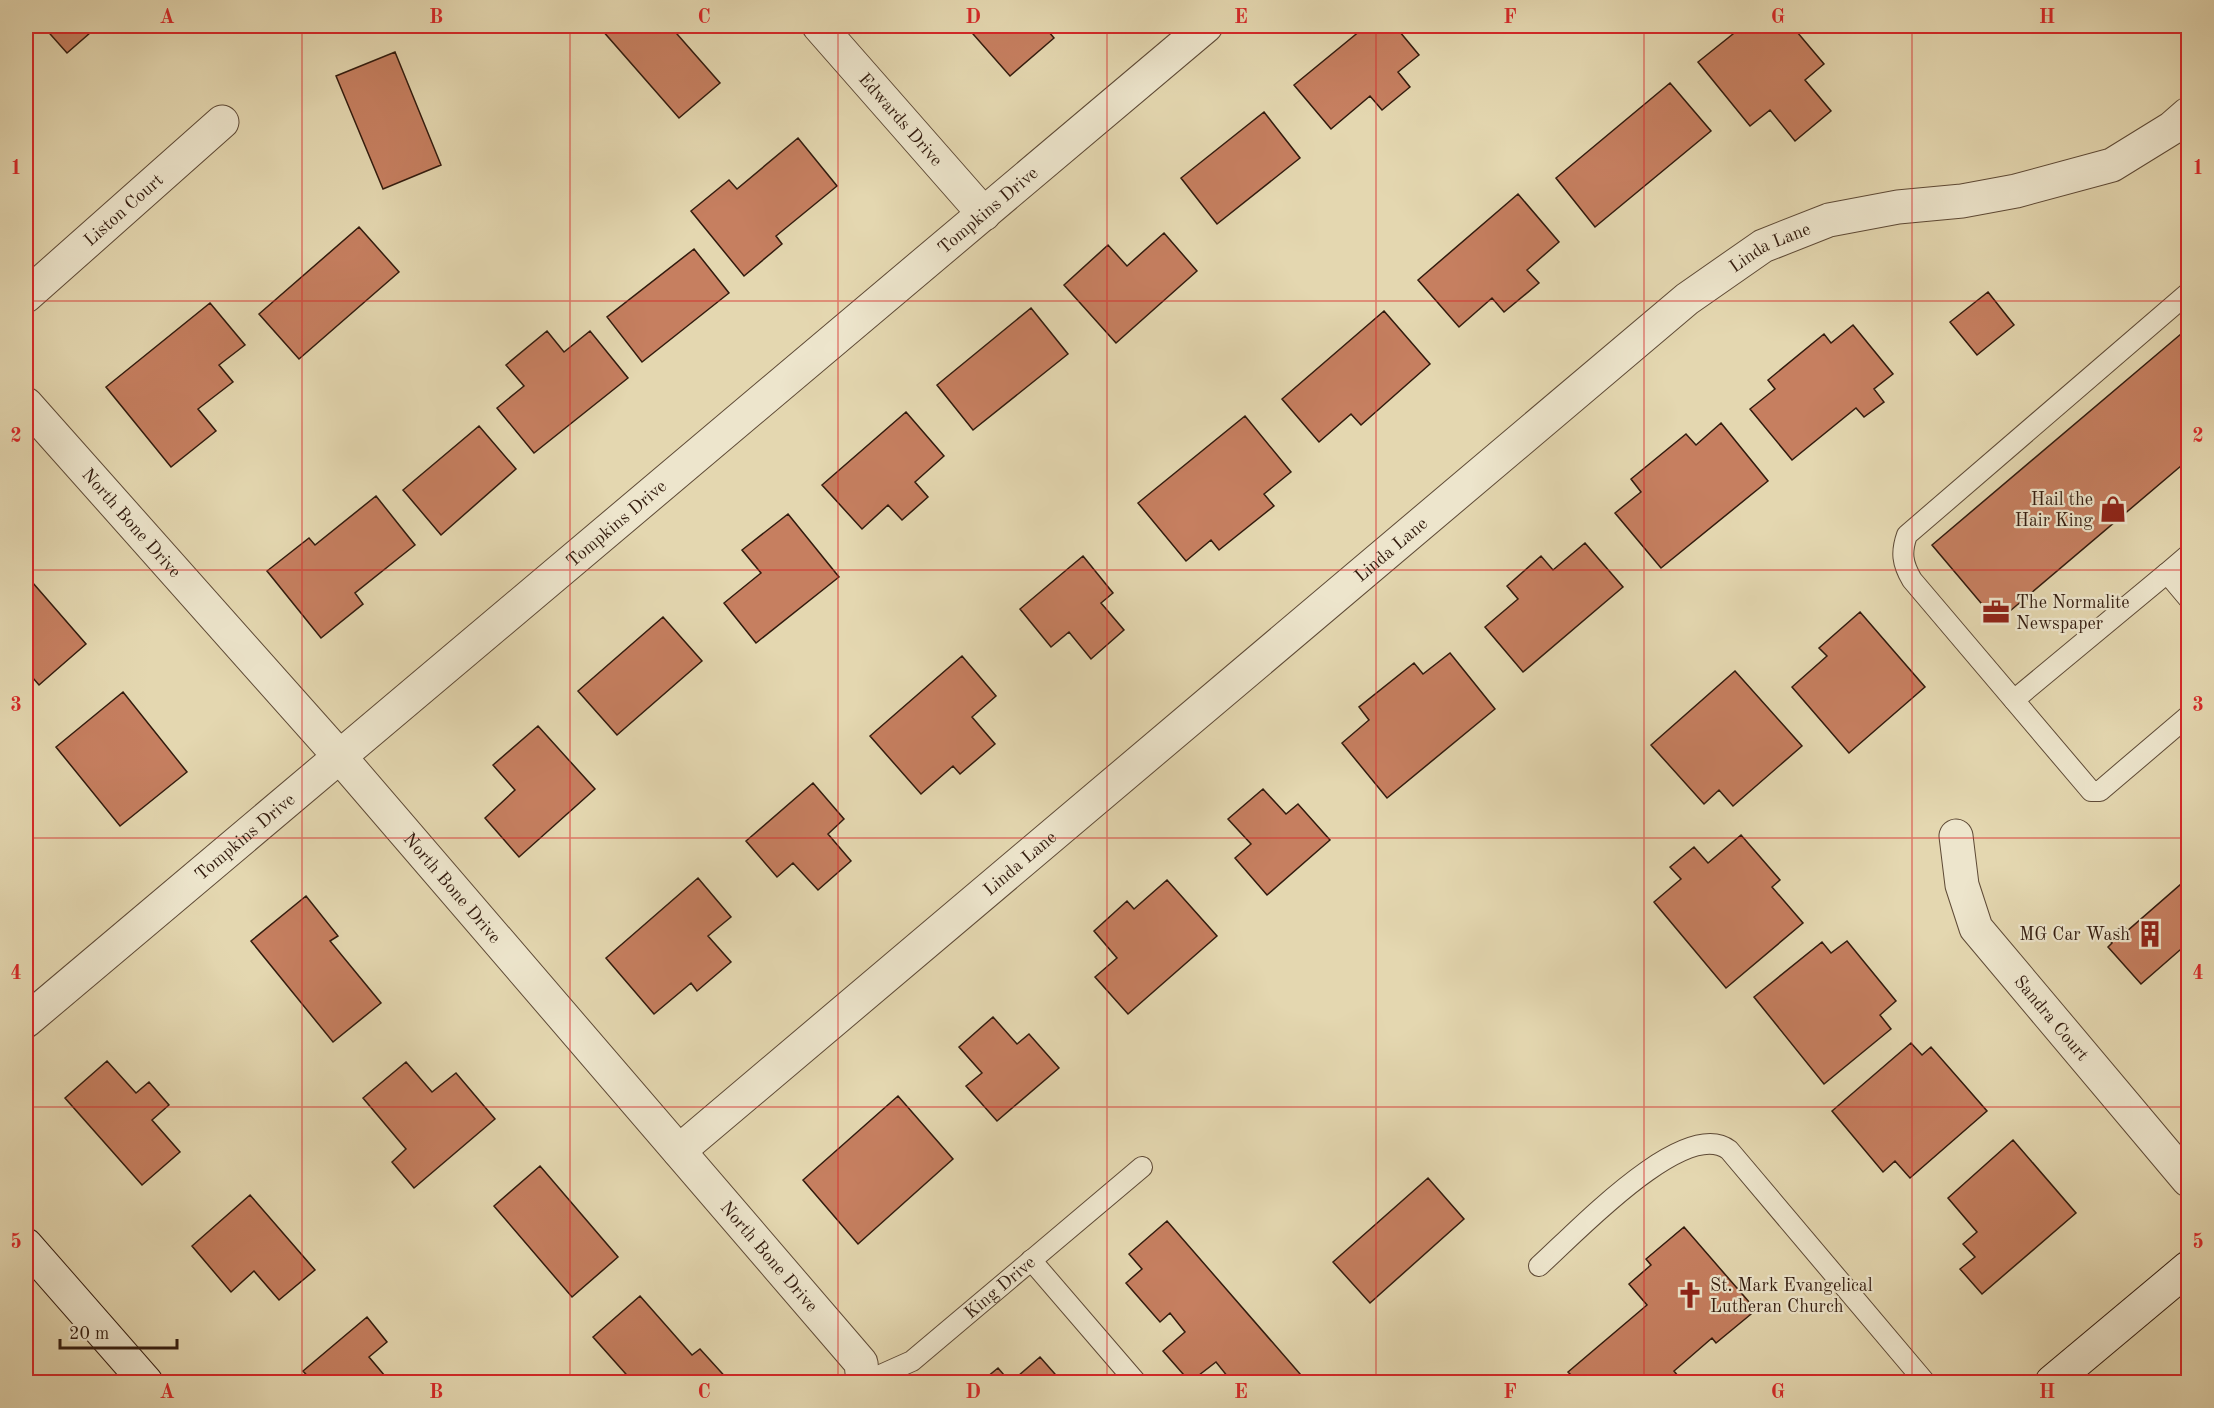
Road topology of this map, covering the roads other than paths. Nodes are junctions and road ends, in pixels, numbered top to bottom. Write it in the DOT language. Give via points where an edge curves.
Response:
graph roads {
  1 [pos="819,26"];
  2 [pos="1206,26"];
  3 [pos="2188,114"];
  4 [pos="222,122"];
  5 [pos="984,214"];
  6 [pos="2188,293"];
  7 [pos="26,296"];
  8 [pos="26,404"];
  9 [pos="2188,555"];
  10 [pos="2167,573"];
  11 [pos="2188,598"];
  12 [pos="2014,700"];
  13 [pos="2188,716"];
  14 [pos="340,757"];
  15 [pos="1956,836"];
  16 [pos="26,1021"];
  17 [pos="678,1151"];
  18 [pos="1142,1167"];
  19 [pos="2188,1180"];
  20 [pos="26,1245"];
  21 [pos="1031,1260"];
  22 [pos="1539,1266"];
  23 [pos="2188,1268"];
  24 [pos="146,1383"];
  25 [pos="864,1383"];
  26 [pos="1136,1383"];
  27 [pos="1925,1383"];
  28 [pos="2052,1383"];
  1 -- 5 [label="street, Edwards Drive"];
  2 -- 5 [label="street, Tompkins Drive"];
  3 -- 17 [label="street, Linda Lane" via="2112,165 2016,191 1829,220 1763,246 1687,299"];
  4 -- 7 [label="street, Liston Court"];
  5 -- 14 [label="street, Tompkins Drive"];
  6 -- 12 [label="lane" via="1907,535 1901,550 1912,580"];
  8 -- 14 [label="street, North Bone Drive"];
  9 -- 10 [label="lane"];
  10 -- 11 [label="lane"];
  10 -- 12 [label="lane"];
  12 -- 13 [label="lane" via="2091,791 2100,791"];
  14 -- 16 [label="street, Tompkins Drive"];
  14 -- 17 [label="street, North Bone Drive"];
  15 -- 19 [label="street, Sandra Court" via="1962,885 1976,928"];
  17 -- 25 [label="street, North Bone Drive" via="861,1363"];
  18 -- 21 [label="lane"];
  20 -- 24 [label="street"];
  21 -- 25 [label="lane, King Drive" via="912,1361"];
  21 -- 26 [label="lane, King Drive"];
  22 -- 27 [label="lane" via="1653,1165 1681,1149 1720,1143"];
  23 -- 28 [label="street"];
}
